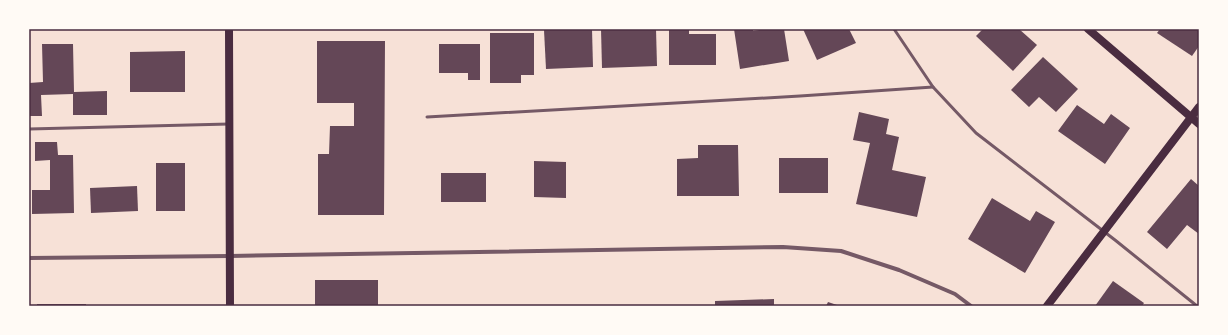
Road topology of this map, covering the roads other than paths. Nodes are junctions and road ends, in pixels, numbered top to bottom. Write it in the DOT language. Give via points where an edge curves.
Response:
graph roads {
  1 [pos="229,29"];
  2 [pos="894,29"];
  3 [pos="1088,29"];
  4 [pos="933,87"];
  5 [pos="1199,107"];
  6 [pos="427,117"];
  7 [pos="1191,117"];
  8 [pos="230,124"];
  9 [pos="1199,124"];
  10 [pos="29,129"];
  11 [pos="1104,232"];
  12 [pos="230,256"];
  13 [pos="29,258"];
  14 [pos="230,306"];
  15 [pos="971,306"];
  16 [pos="1047,306"];
  17 [pos="1198,306"];
  1 -- 8 [label="main road"];
  2 -- 4 [label="lane"];
  3 -- 7 [label="main road"];
  4 -- 6 [label="lane"];
  4 -- 11 [label="lane" via="976,133"];
  5 -- 7 [label="main road"];
  7 -- 9 [label="main road"];
  7 -- 11 [label="main road"];
  8 -- 10 [label="lane"];
  8 -- 12 [label="main road"];
  11 -- 16 [label="main road"];
  11 -- 17 [label="lane"];
  12 -- 13 [label="street"];
  12 -- 14 [label="main road"];
  12 -- 15 [label="street" via="783,247 841,252 899,270 955,294"];
}
